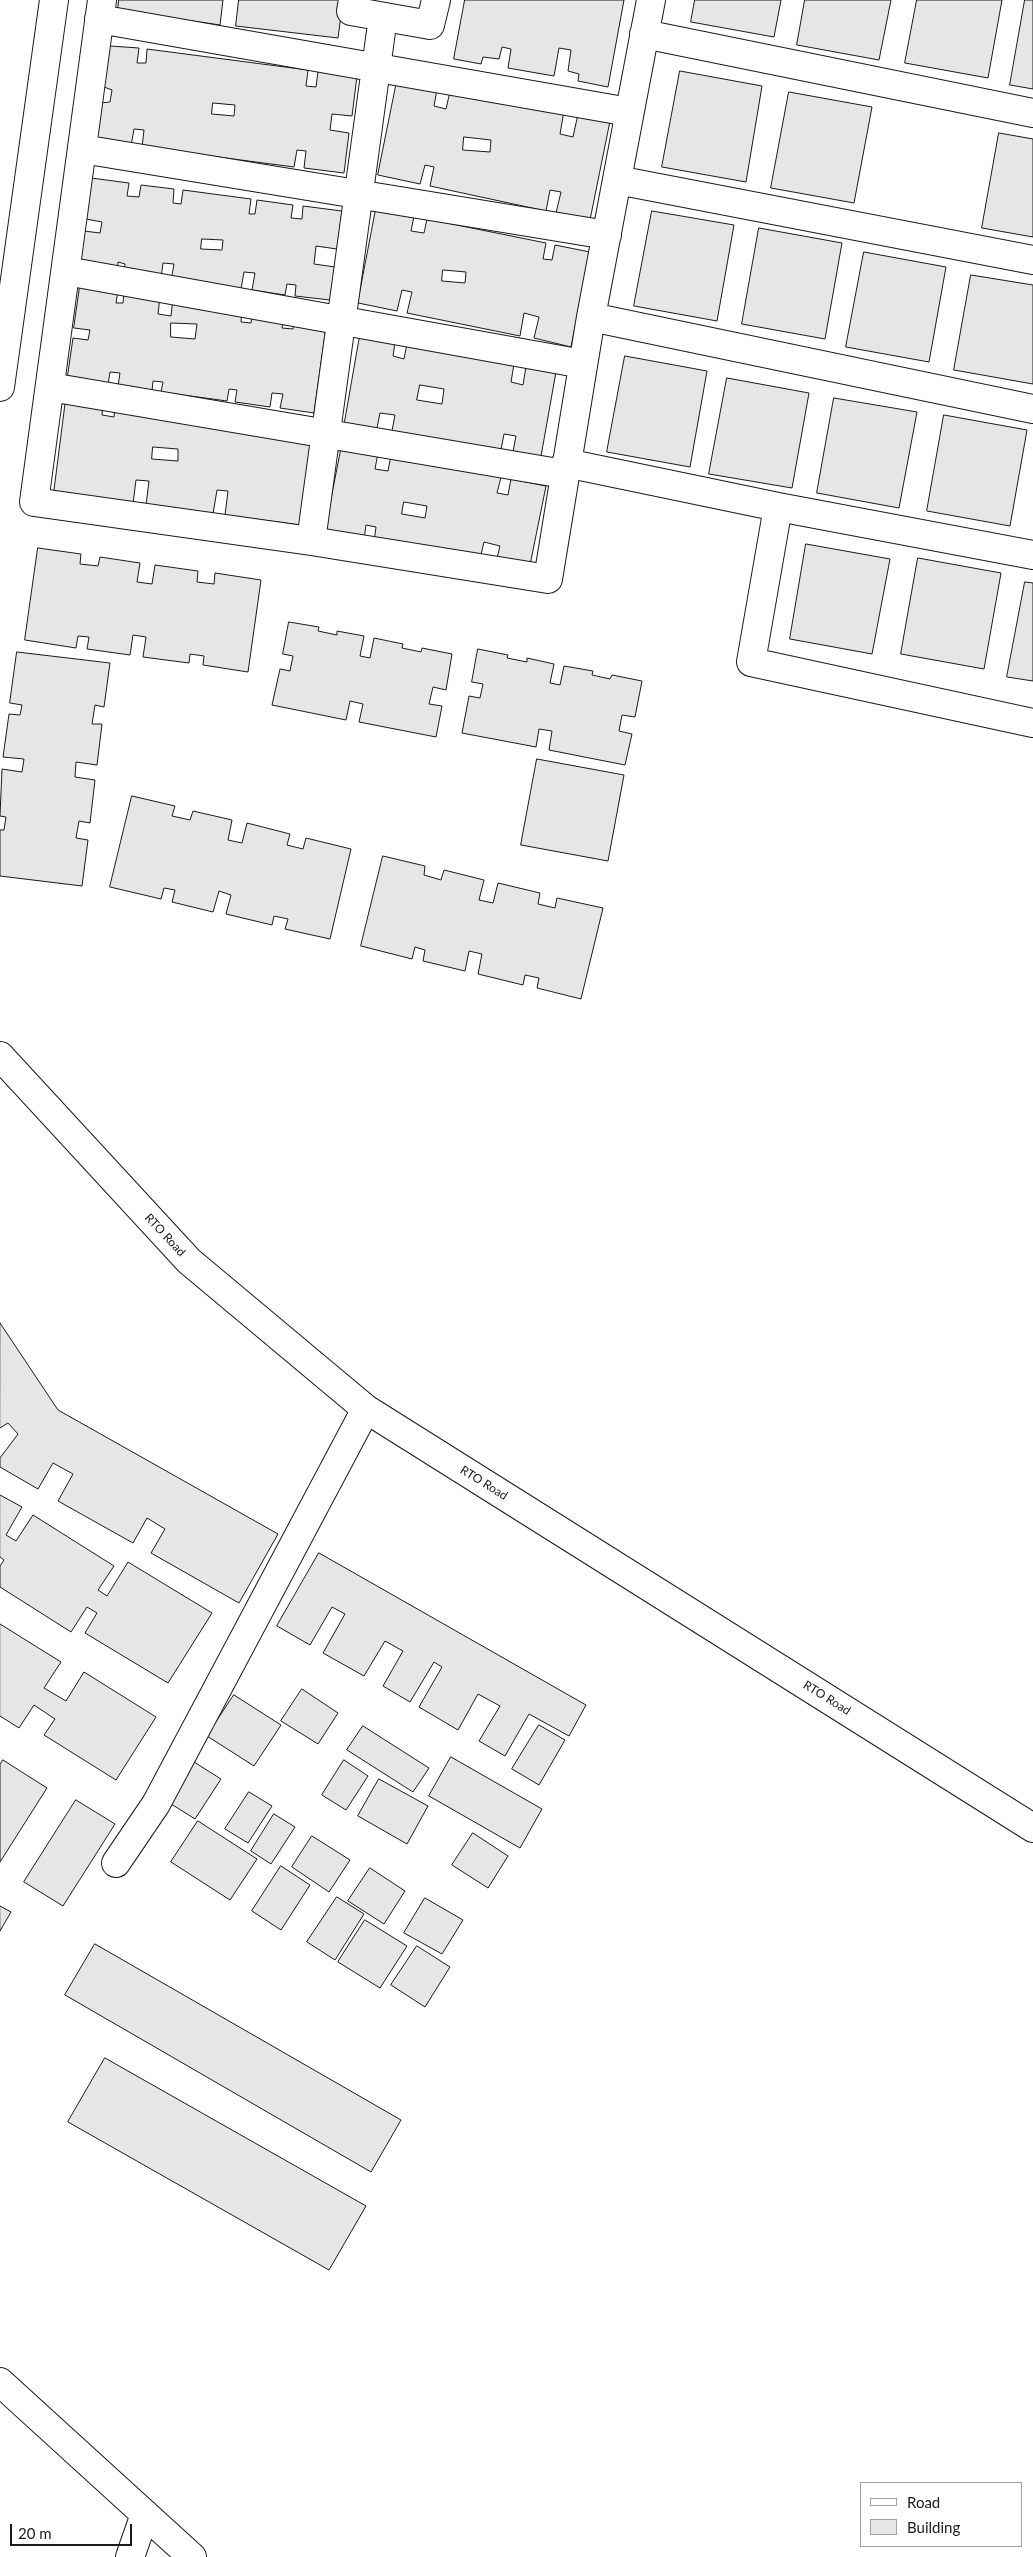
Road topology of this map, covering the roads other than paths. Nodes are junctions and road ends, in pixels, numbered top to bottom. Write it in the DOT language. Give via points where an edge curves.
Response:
graph roads {
  1 [pos="54,0"];
  2 [pos="353,0"];
  3 [pos="436,0"];
  4 [pos="651,0"];
  5 [pos="100,10"];
  6 [pos="383,16"];
  7 [pos="644,34"];
  8 [pos="376,68"];
  9 [pos="628,112"];
  10 [pos="1033,113"];
  11 [pos="82,149"];
  12 [pos="617,180"];
  13 [pos="358,194"];
  14 [pos="606,235"];
  15 [pos="1033,260"];
  16 [pos="66,271"];
  17 [pos="591,318"];
  18 [pos="341,320"];
  19 [pos="583,364"];
  20 [pos="0,387"];
  21 [pos="50,387"];
  22 [pos="1033,410"];
  23 [pos="325,434"];
  24 [pos="565,468"];
  25 [pos="778,507"];
  26 [pos="311,541"];
  27 [pos="1033,554"];
  28 [pos="1033,723"];
  29 [pos="0,1056"];
  30 [pos="366,1409"];
  31 [pos="1033,1828"];
  32 [pos="116,1863"];
  33 [pos="0,2382"];
  34 [pos="145,2514"];
  35 [pos="130,2557"];
  36 [pos="192,2557"];
  1 -- 20 [label="street"];
  2 -- 6 [label="street" via="351,11"];
  3 -- 6 [label="street" via="430,25"];
  4 -- 7 [label="street"];
  5 -- 8 [label="street"];
  5 -- 11 [label="street"];
  6 -- 8 [label="street"];
  7 -- 9 [label="street"];
  7 -- 10 [label="street"];
  8 -- 9 [label="street"];
  8 -- 13 [label="street"];
  9 -- 12 [label="street"];
  11 -- 13 [label="street"];
  11 -- 16 [label="street"];
  12 -- 14 [label="street"];
  12 -- 15 [label="street"];
  13 -- 14 [label="street"];
  13 -- 18 [label="street"];
  14 -- 17 [label="street"];
  16 -- 18 [label="street"];
  16 -- 21 [label="street"];
  17 -- 19 [label="street"];
  17 -- 22 [label="street"];
  18 -- 19 [label="street"];
  18 -- 23 [label="street"];
  19 -- 24 [label="street"];
  21 -- 23 [label="street"];
  21 -- 26 [label="street" via="34,502"];
  23 -- 24 [label="street"];
  23 -- 26 [label="street"];
  24 -- 25 [label="street"];
  24 -- 26 [label="street" via="548,579"];
  25 -- 27 [label="street"];
  25 -- 28 [label="street" via="751,662"];
  29 -- 30 [label="street, RTO Road" via="189,1261"];
  30 -- 31 [label="street, RTO Road"];
  30 -- 32 [label="street" via="156,1804"];
  33 -- 34 [label="street"];
  34 -- 35 [label="street"];
  34 -- 36 [label="street"];
}
